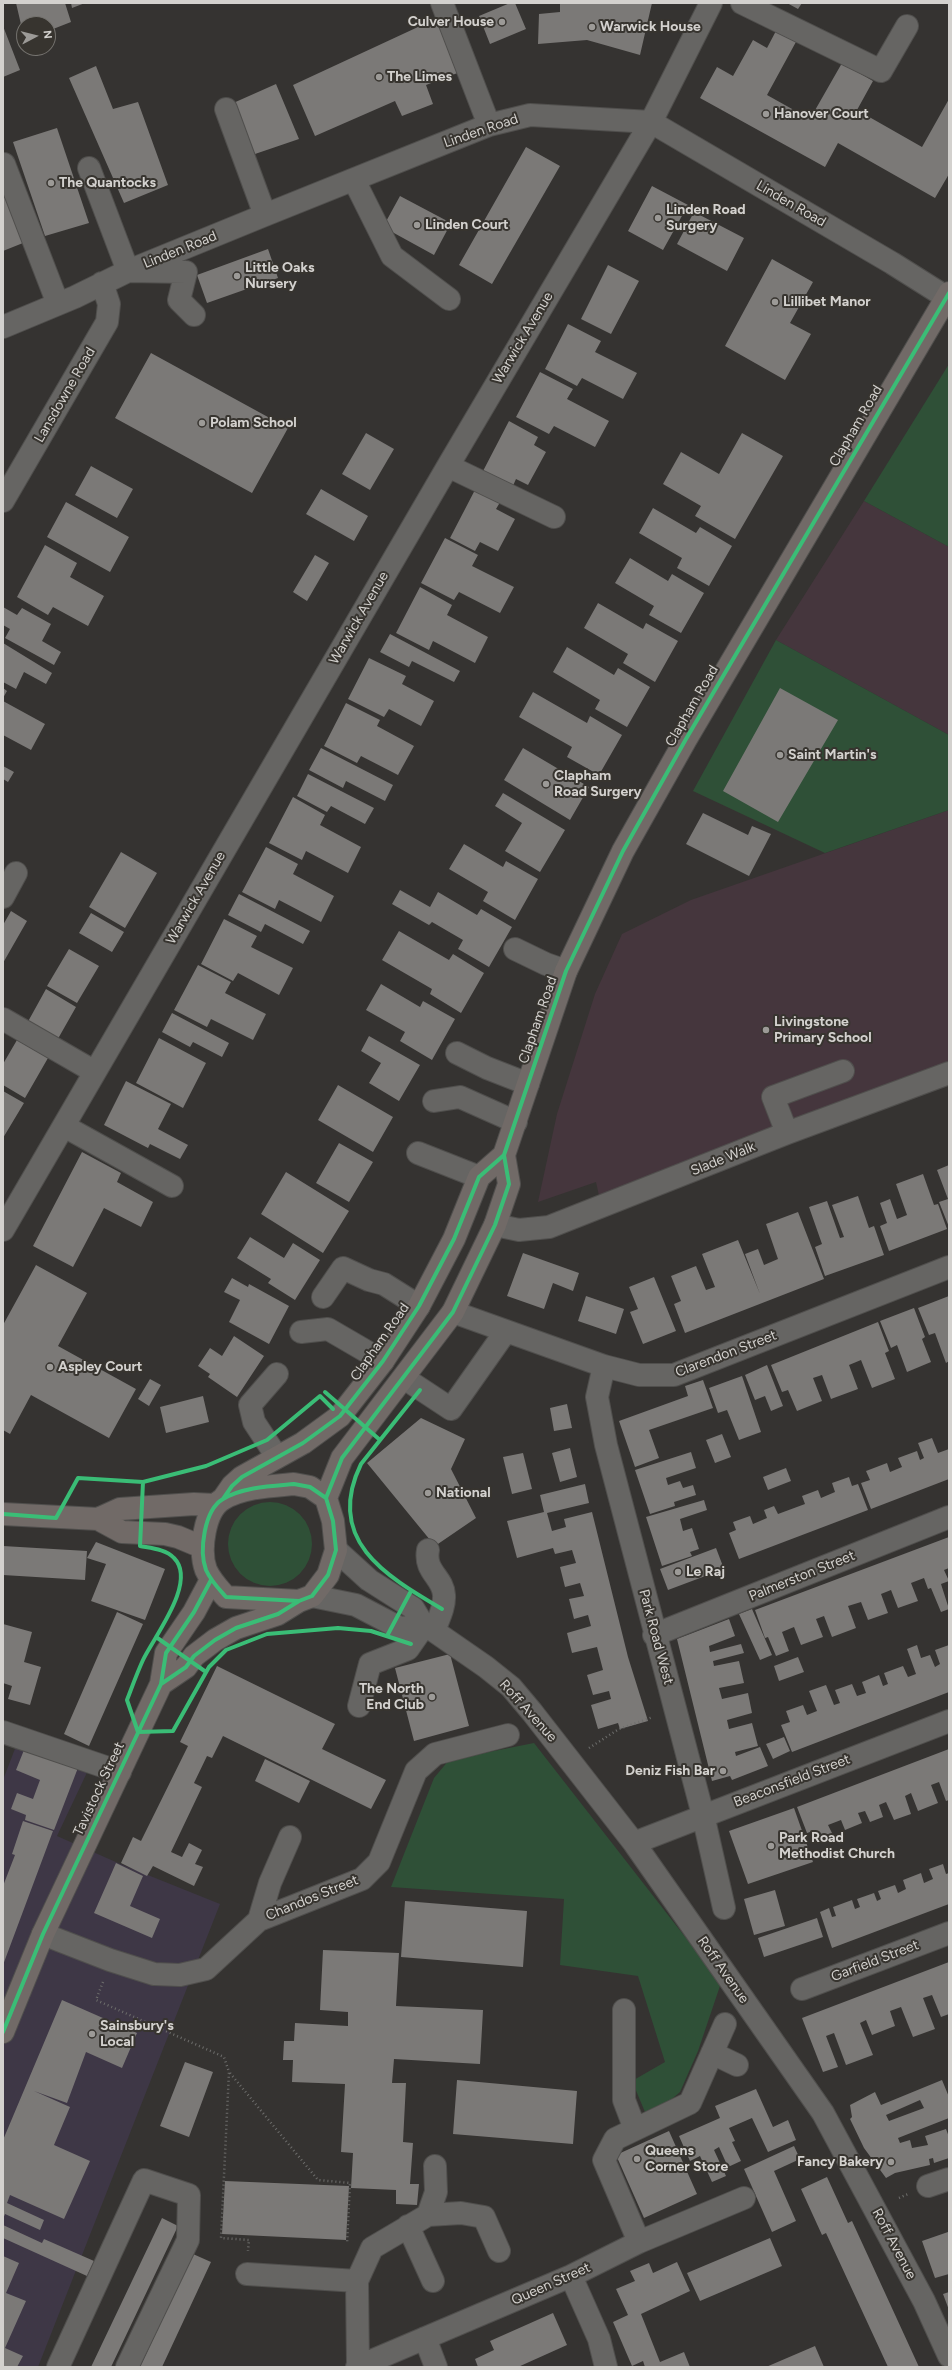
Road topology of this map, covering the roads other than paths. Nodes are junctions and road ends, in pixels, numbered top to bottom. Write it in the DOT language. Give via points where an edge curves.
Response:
graph roads {
  1 [pos="442,3"];
  2 [pos="711,3"];
  3 [pos="742,3"];
  4 [pos="907,26"];
  5 [pos="226,109"];
  6 [pos="651,122"];
  7 [pos="489,125"];
  8 [pos="4,164"];
  9 [pos="89,168"];
  10 [pos="354,180"];
  11 [pos="265,215"];
  12 [pos="128,272"];
  13 [pos="102,283"];
  14 [pos="948,295"];
  15 [pos="449,299"];
  16 [pos="58,304"];
  17 [pos="194,315"];
  18 [pos="3,327"];
  19 [pos="448,466"];
  20 [pos="3,501"];
  21 [pos="554,517"];
  22 [pos="16,873"];
  23 [pos="3,896"];
  24 [pos="515,948"];
  25 [pos="566,971"];
  26 [pos="3,1019"];
  27 [pos="457,1053"];
  28 [pos="843,1071"];
  29 [pos="95,1072"];
  30 [pos="949,1073"];
  31 [pos="528,1084"];
  32 [pos="434,1101"];
  33 [pos="516,1122"];
  34 [pos="64,1126"];
  35 [pos="787,1133"];
  36 [pos="418,1153"];
  37 [pos="504,1154"];
  38 [pos="479,1177"];
  39 [pos="172,1186"];
  40 [pos="495,1225"];
  41 [pos="3,1230"];
  42 [pos="949,1267"];
  43 [pos="323,1296"];
  44 [pos="419,1306"];
  45 [pos="453,1312"];
  46 [pos="506,1331"];
  47 [pos="301,1332"];
  48 [pos="383,1361"];
  49 [pos="604,1366"];
  50 [pos="277,1374"];
  51 [pos="404,1378"];
  52 [pos="277,1457"];
  53 [pos="326,1498"];
  54 [pos="219,1502"];
  55 [pos="3,1514"];
  56 [pos="949,1517"];
  57 [pos="98,1519"];
  58 [pos="202,1547"];
  59 [pos="336,1550"];
  60 [pos="428,1550"];
  61 [pos="211,1580"];
  62 [pos="305,1599"];
  63 [pos="429,1629"];
  64 [pos="654,1635"];
  65 [pos="161,1684"];
  66 [pos="359,1706"];
  67 [pos="949,1721"];
  68 [pos="3,1732"];
  69 [pos="508,1735"];
  70 [pos="120,1772"];
  71 [pos="704,1816"];
  72 [pos="290,1837"];
  73 [pos="634,1843"];
  74 [pos="724,1908"];
  75 [pos="259,1920"];
  76 [pos="949,1933"];
  77 [pos="43,1934"];
  78 [pos="802,1989"];
  79 [pos="624,2010"];
  80 [pos="725,2024"];
  81 [pos="3,2032"];
  82 [pos="712,2053"];
  83 [pos="737,2066"];
  84 [pos="635,2129"];
  85 [pos="435,2166"];
  86 [pos="949,2179"];
  87 [pos="928,2186"];
  88 [pos="744,2198"];
  89 [pos="428,2215"];
  90 [pos="408,2226"];
  91 [pos="639,2242"];
  92 [pos="500,2250"];
  93 [pos="247,2274"];
  94 [pos="571,2276"];
  95 [pos="357,2281"];
  96 [pos="433,2281"];
  97 [pos="425,2338"];
  98 [pos="949,2356"];
  99 [pos="58,2367"];
  100 [pos="127,2367"];
  101 [pos="358,2367"];
  102 [pos="436,2367"];
  103 [pos="606,2367"];
  1 -- 7 [label="street"];
  2 -- 6 [label="street, Warwick Avenue"];
  3 -- 4 [label="street" via="882,71"];
  5 -- 11 [label="street"];
  6 -- 7 [label="street, Linden Road" via="530,115"];
  6 -- 14 [label="street, Linden Road"];
  6 -- 19 [label="street, Warwick Avenue"];
  7 -- 10 [label="street, Linden Road"];
  8 -- 16 [label="street"];
  9 -- 12 [label="street"];
  10 -- 11 [label="street, Linden Road"];
  10 -- 15 [label="street" via="392,256"];
  11 -- 12 [label="street, Linden Road"];
  12 -- 13 [label="street, Linden Road"];
  12 -- 17 [label="street" via="186,272 179,300"];
  13 -- 16 [label="street, Linden Road"];
  13 -- 20 [label="street, Lansdowne Road" via="109,304 107,322"];
  14 -- 25 [label="main road, Clapham Road" via="682,746 623,851"];
  16 -- 18 [label="street, Linden Road"];
  19 -- 21 [label="street"];
  19 -- 29 [label="street, Warwick Avenue"];
  22 -- 23 [label="street"];
  24 -- 25 [label="street"];
  25 -- 31 [label="main road, Clapham Road"];
  26 -- 29 [label="street"];
  27 -- 31 [label="street"];
  28 -- 35 [label="street" via="772,1097"];
  29 -- 34 [label="street, Warwick Avenue"];
  30 -- 35 [label="street, Slade Walk"];
  31 -- 33 [label="main road, Clapham Road"];
  32 -- 33 [label="street" via="460,1097"];
  33 -- 37 [label="main road, Clapham Road"];
  34 -- 39 [label="street"];
  34 -- 41 [label="street, Warwick Avenue"];
  35 -- 40 [label="street, Slade Walk" via="549,1227 519,1230"];
  36 -- 38 [label="street"];
  37 -- 38 [label="main road, Clapham Road"];
  37 -- 40 [label="main road" via="509,1184"];
  38 -- 44 [label="main road, Clapham Road" via="454,1239"];
  40 -- 45 [label="main road"];
  42 -- 49 [label="street, Clarendon Street" via="674,1376 639,1376"];
  43 -- 44 [label="street" via="343,1268 384,1284"];
  44 -- 48 [label="main road, Clapham Road"];
  45 -- 46 [label="street, Clarendon Street"];
  45 -- 51 [label="main road"];
  46 -- 49 [label="street, Clarendon Street"];
  46 -- 51 [label="street" via="451,1409"];
  47 -- 48 [label="street" via="328,1329"];
  48 -- 52 [label="main road, Clapham Road" via="340,1416 303,1443"];
  49 -- 64 [label="street, Park Road West" via="596,1396"];
  50 -- 52 [label="street" via="250,1405 254,1422"];
  51 -- 53 [label="main road" via="342,1458"];
  52 -- 54 [label="main road, Clapham Road" via="242,1477"];
  53 -- 54 [label="main road" via="318,1491 294,1484 259,1488"];
  53 -- 59 [label="main road" via="333,1521"];
  54 -- 57 [label="main road" via="120,1509"];
  54 -- 58 [label="main road" via="206,1525"];
  55 -- 57 [label="main road"];
  56 -- 64 [label="street, Palmerston Street"];
  57 -- 58 [label="main road" via="122,1532 165,1534"];
  58 -- 61 [label="main road" via="205,1568"];
  59 -- 62 [label="main road" via="328,1575"];
  59 -- 63 [label="street, Roff Avenue" via="368,1580 413,1608"];
  60 -- 63 [label="street" via="426,1560 444,1596 442,1609"];
  61 -- 62 [label="main road" via="226,1597"];
  61 -- 65 [label="main road" via="194,1612 166,1653"];
  62 -- 63 [label="street" via="356,1605 400,1628"];
  62 -- 65 [label="main road" via="278,1614 236,1628 215,1640 194,1656 186,1667"];
  63 -- 66 [label="street" via="408,1649 370,1664"];
  63 -- 73 [label="street, Roff Avenue" via="486,1666 511,1687"];
  64 -- 71 [label="street, Park Road West"];
  65 -- 70 [label="main road, Tavistock Street"];
  67 -- 71 [label="street, Beaconsfield Street"];
  68 -- 70 [label="street"];
  69 -- 75 [label="street, Chandos Street" via="435,1754 416,1771 379,1862 362,1879"];
  70 -- 77 [label="main road, Tavistock Street"];
  71 -- 73 [label="street, Beaconsfield Street"];
  71 -- 74 [label="street, Park Road West"];
  72 -- 75 [label="street" via="270,1883"];
  73 -- 98 [label="street, Roff Avenue" via="823,2113 924,2301"];
  75 -- 77 [label="street, Chandos Street" via="206,1969 180,1975 154,1974"];
  76 -- 78 [label="street, Garfield Street"];
  77 -- 81 [label="main road, Tavistock Street"];
  79 -- 84 [label="street" via="624,2100"];
  80 -- 82 [label="street"];
  82 -- 83 [label="street"];
  82 -- 84 [label="street" via="690,2103"];
  84 -- 91 [label="street" via="614,2139 604,2160"];
  85 -- 89 [label="street" via="436,2192"];
  86 -- 87 [label="street"];
  88 -- 91 [label="street, Queen Street"];
  89 -- 90 [label="street"];
  89 -- 92 [label="street" via="461,2213 484,2217"];
  90 -- 95 [label="street" via="372,2248"];
  90 -- 96 [label="street"];
  91 -- 94 [label="street, Queen Street"];
  93 -- 95 [label="street"];
  94 -- 97 [label="street, Queen Street"];
  94 -- 103 [label="street" via="599,2340"];
  95 -- 101 [label="street"];
  97 -- 101 [label="street, Queen Street"];
  97 -- 102 [label="street"];
  99 -- 100 [label="street" via="144,2180 189,2195 188,2240"];
}
